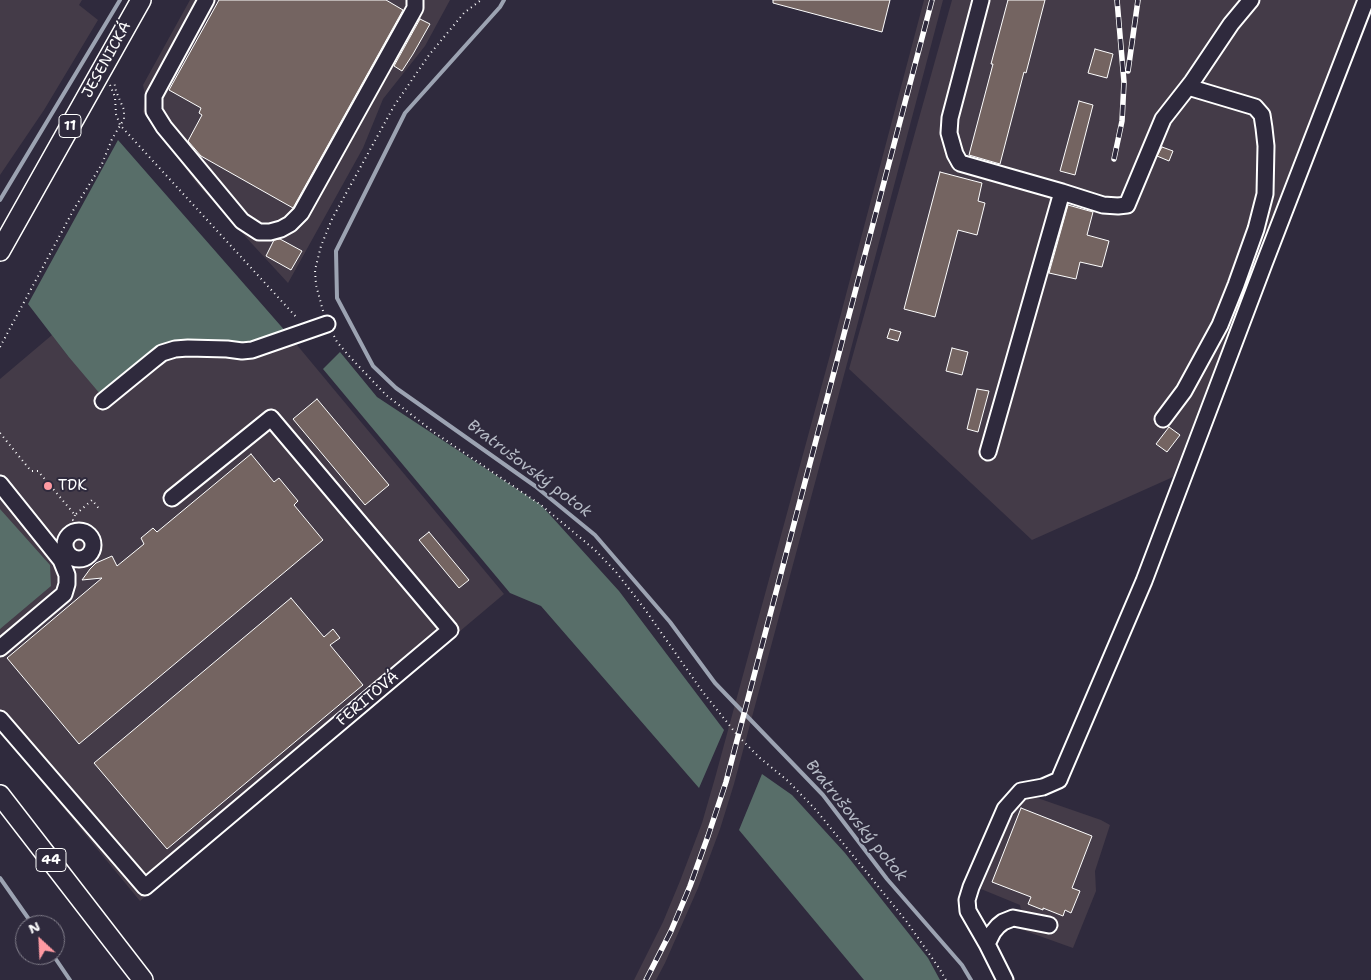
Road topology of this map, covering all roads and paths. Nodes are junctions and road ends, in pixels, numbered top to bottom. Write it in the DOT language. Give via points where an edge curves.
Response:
graph roads {
  1 [pos="141,0"];
  2 [pos="206,0"];
  3 [pos="415,0"];
  4 [pos="481,0"];
  5 [pos="981,0"];
  6 [pos="1251,0"];
  7 [pos="1366,0"];
  8 [pos="107,75"];
  9 [pos="1188,87"];
  10 [pos="120,125"];
  11 [pos="1062,192"];
  12 [pos="0,251"];
  13 [pos="327,324"];
  14 [pos="308,329"];
  15 [pos="0,347"];
  16 [pos="104,401"];
  17 [pos="1163,420"];
  18 [pos="0,434"];
  19 [pos="988,452"];
  20 [pos="1,484"];
  21 [pos="172,498"];
  22 [pos="100,510"];
  23 [pos="75,515"];
  24 [pos="82,532"];
  25 [pos="65,557"];
  26 [pos="0,648"];
  27 [pos="0,719"];
  28 [pos="0,795"];
  29 [pos="1050,925"];
  30 [pos="987,944"];
  31 [pos="143,980"];
  32 [pos="946,980"];
  33 [pos="1005,980"];
  1 -- 8 [label="main road, JESENICKÁ / 11"];
  2 -- 3 [label="lane" via="154,96 154,110 164,128 242,221 258,232 281,229 301,214 415,8"];
  4 -- 13 [label="path" via="464,13 429,55 394,106 332,219 315,270"];
  5 -- 11 [label="lane" via="950,118 949,133 954,154 960,163"];
  6 -- 9 [label="lane"];
  7 -- 30 [label="lane" via="1144,581 1061,775 1043,787 1021,791 1005,808 971,887 968,911"];
  8 -- 10 [label="path"];
  8 -- 10 [label="path" via="113,81 124,114"];
  8 -- 12 [label="main road, JESENICKÁ / 11"];
  9 -- 11 [label="lane" via="1163,119 1127,205 1103,204"];
  9 -- 17 [label="lane" via="1255,106 1262,115 1266,146 1265,194 1256,229 1220,325 1184,391"];
  10 -- 14 [label="path"];
  10 -- 15 [label="path" via="102,164 74,209"];
  11 -- 19 [label="lane"];
  13 -- 14 [label="lane"];
  13 -- 32 [label="path" via="337,342 386,395 435,433 541,505 616,572 702,692 738,736 816,810 907,922"];
  14 -- 16 [label="lane" via="252,350 175,349 152,360"];
  18 -- 23 [label="path" via="31,471 38,471"];
  20 -- 25 [label="lane"];
  21 -- 27 [label="lane, FERITOVÁ" via="271,418 450,630 145,887"];
  22 -- 23 [label="path" via="92,500"];
  23 -- 24 [label="path" via="74,520"];
  24 -- 25 [label="lane" via="74,532 67,538"];
  24 -- 25 [label="lane" via="92,540 91,553 83,559"];
  25 -- 26 [label="lane" via="67,584 64,594"];
  28 -- 31 [label="main road, 44"];
  29 -- 30 [label="lane" via="1013,918 998,926"];
  30 -- 33 [label="lane"];
}
